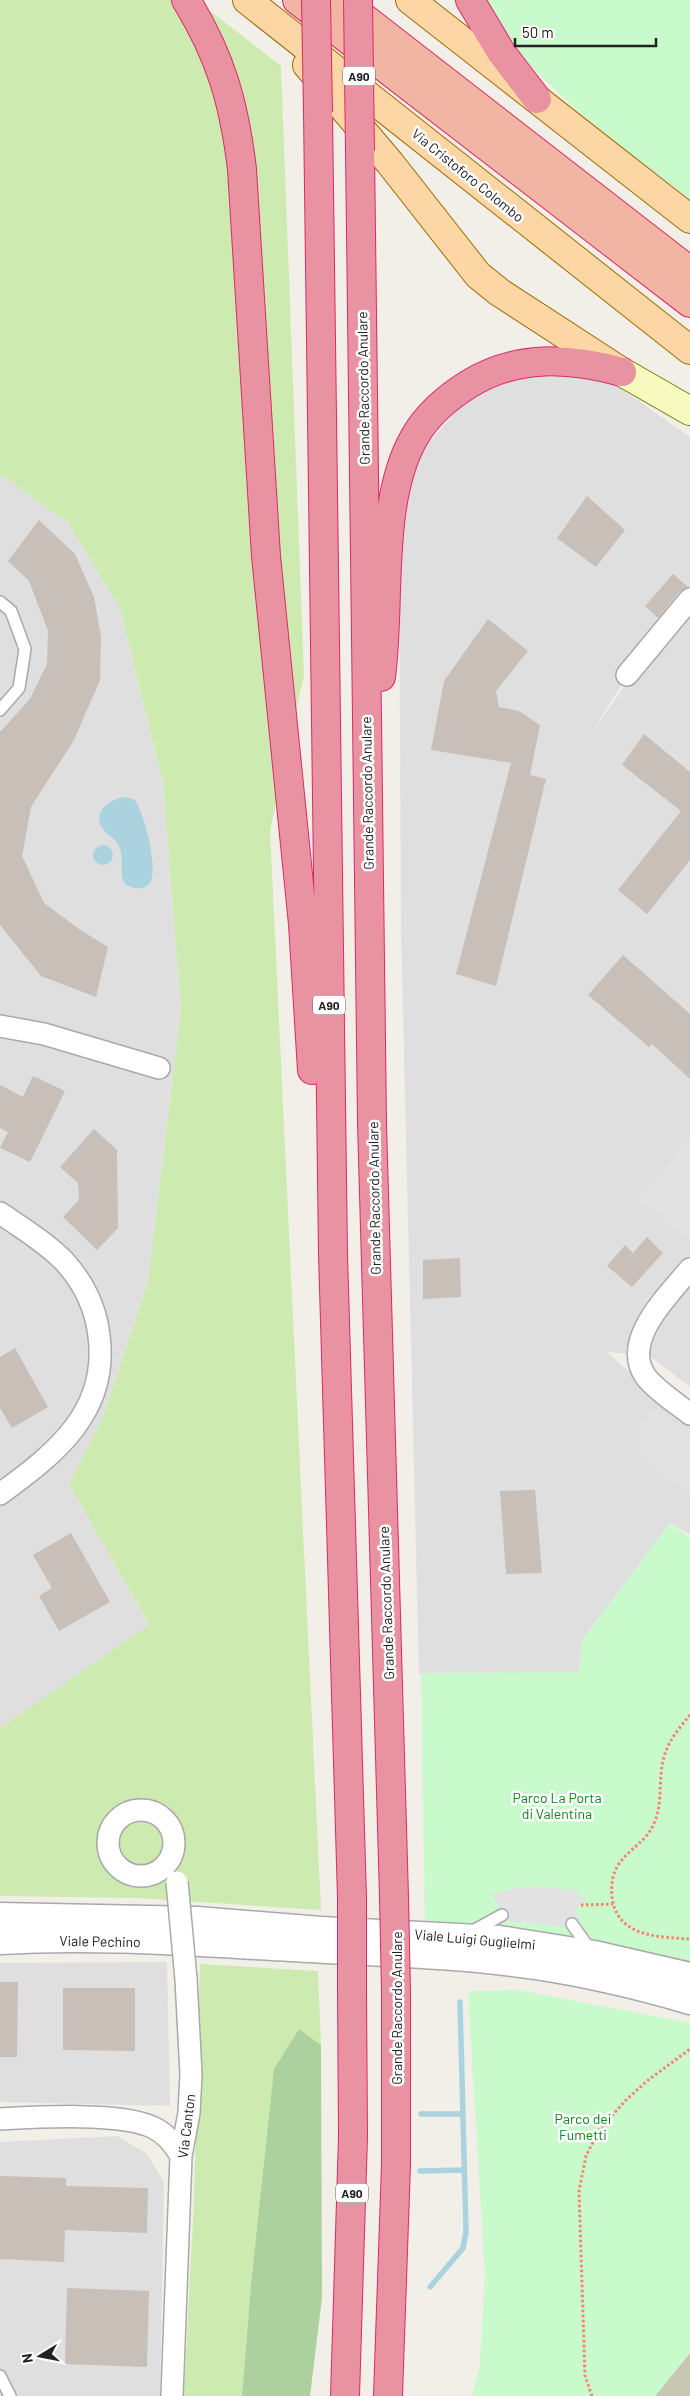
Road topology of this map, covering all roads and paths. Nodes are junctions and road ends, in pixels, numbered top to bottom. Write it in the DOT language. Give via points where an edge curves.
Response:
graph roads {
  1 [pos="186,0"];
  2 [pos="297,0"];
  3 [pos="316,0"];
  4 [pos="341,0"];
  5 [pos="358,0"];
  6 [pos="410,0"];
  7 [pos="470,0"];
  8 [pos="257,7"];
  9 [pos="537,99"];
  10 [pos="690,219"];
  11 [pos="690,271"];
  12 [pos="690,303"];
  13 [pos="690,350"];
  14 [pos="622,372"];
  15 [pos="690,411"];
  16 [pos="690,599"];
  17 [pos="0,602"];
  18 [pos="627,675"];
  19 [pos="0,710"];
  20 [pos="368,770"];
  21 [pos="0,1026"];
  22 [pos="159,1068"];
  23 [pos="0,1213"];
  24 [pos="333,1254"];
  25 [pos="690,1269"];
  26 [pos="690,1414"];
  27 [pos="0,1494"];
  28 [pos="690,1715"];
  29 [pos="170,1858"];
  30 [pos="613,1904"];
  31 [pos="581,1905"];
  32 [pos="502,1915"];
  33 [pos="0,1916"];
  34 [pos="572,1924"];
  35 [pos="198,1932"];
  36 [pos="463,1937"];
  37 [pos="690,1939"];
  38 [pos="0,1941"];
  39 [pos="594,1954"];
  40 [pos="690,1976"];
  41 [pos="690,2001"];
  42 [pos="690,2049"];
  43 [pos="0,2119"];
  44 [pos="181,2156"];
  45 [pos="0,2376"];
  46 [pos="10,2396"];
  47 [pos="172,2396"];
  48 [pos="345,2396"];
  49 [pos="388,2396"];
  50 [pos="592,2396"];
  1 -- 24 [label="highway" via="210,44 226,83 234,112 242,169 266,556 302,924 315,1112"];
  2 -- 12 [label="highway"];
  3 -- 24 [label="highway, A90, bridge"];
  4 -- 11 [label="highway"];
  5 -- 20 [label="highway, Grande Raccordo Anulare / A90, bridge"];
  6 -- 9 [label="main road"];
  7 -- 9 [label="highway" via="501,52"];
  8 -- 13 [label="main road, Via Cristoforo Colombo"];
  8 -- 14 [label="main road" via="390,163 478,275"];
  9 -- 10 [label="main road"];
  14 -- 15 [label="main road"];
  14 -- 20 [label="highway" via="571,360 505,368 453,394 416,434 400,471 394,503 383,667"];
  16 -- 18 [label="street"];
  17 -- 19 [label="lane" via="12,612 25,649 19,688"];
  20 -- 49 [label="highway, Grande Raccordo Anulare / A90, bridge" via="378,1363 396,1992 396,2164"];
  21 -- 22 [label="street" via="52,1036"];
  23 -- 27 [label="street" via="39,1239 77,1279 96,1317 101,1355 96,1390 76,1427 51,1454"];
  24 -- 48 [label="highway, A90, bridge" via="352,1898 353,2136"];
  25 -- 26 [label="street" via="646,1327 637,1351 646,1376"];
  28 -- 30 [label="path" via="664,1756 658,1815 652,1829 617,1867 611,1886"];
  29 -- 44 [label="street, Via Canton, bridge" via="177,1882 191,2074 189,2113"];
  30 -- 31 [label="path"];
  30 -- 37 [label="path" via="623,1922 642,1934"];
  32 -- 36 [label="lane"];
  33 -- 35 [label="street, Viale Pechino"];
  34 -- 39 [label="lane"];
  35 -- 36 [label="street, Viale Luigi Guglielmi" via="321,1930"];
  35 -- 38 [label="street, Viale Pechino"];
  35 -- 41 [label="street, Viale Luigi Guglielmi" via="534,1966 608,1980"];
  36 -- 39 [label="street, Viale Luigi Guglielmi" via="499,1939"];
  39 -- 40 [label="street, Viale Luigi Guglielmi"];
  42 -- 50 [label="path" via="647,2081 609,2118 591,2144 581,2172 579,2233 585,2376"];
  43 -- 44 [label="street" via="77,2118 140,2123 164,2134"];
  44 -- 47 [label="street, Via Canton"];
  45 -- 46 [label="lane"];
}
